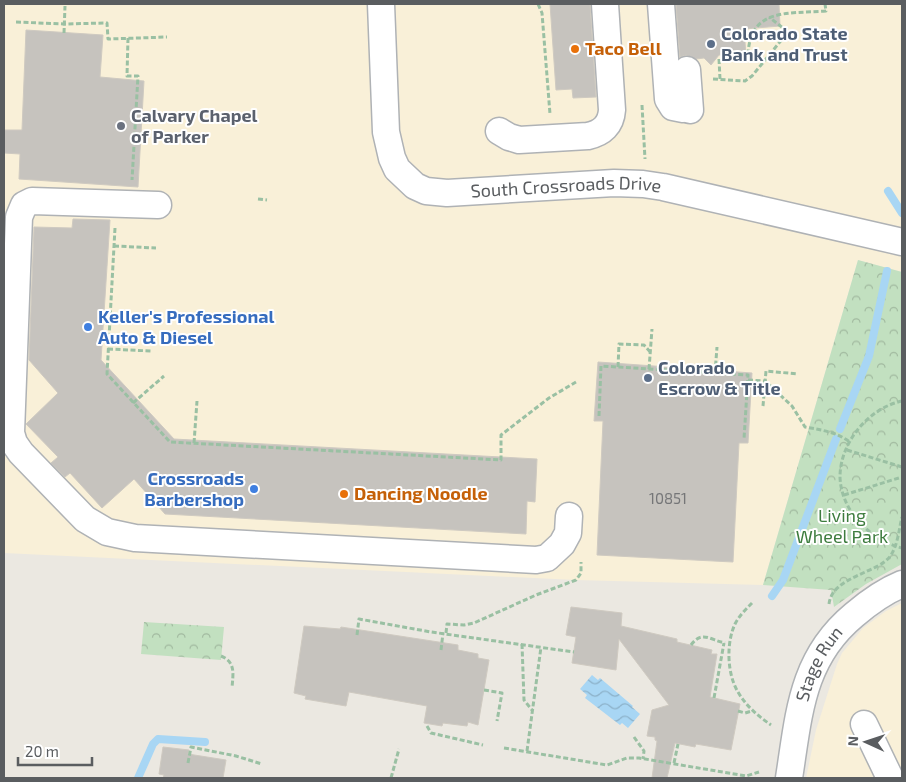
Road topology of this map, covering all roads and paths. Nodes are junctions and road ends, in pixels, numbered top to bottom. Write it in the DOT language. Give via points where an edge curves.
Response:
graph roads {
  1 [pos="381,4"];
  2 [pos="538,4"];
  3 [pos="605,4"];
  4 [pos="661,4"];
  5 [pos="825,4"];
  6 [pos="65,6"];
  7 [pos="769,17"];
  8 [pos="16,22"];
  9 [pos="64,24"];
  10 [pos="64,33"];
  11 [pos="167,37"];
  12 [pos="128,38"];
  13 [pos="544,43"];
  14 [pos="550,43"];
  15 [pos="687,70"];
  16 [pos="711,79"];
  17 [pos="720,79"];
  18 [pos="550,118"];
  19 [pos="499,131"];
  20 [pos="132,189"];
  21 [pos="258,199"];
  22 [pos="268,200"];
  23 [pos="158,205"];
  24 [pos="115,228"];
  25 [pos="902,242"];
  26 [pos="114,246"];
  27 [pos="156,248"];
  28 [pos="652,329"];
  29 [pos="717,347"];
  30 [pos="108,349"];
  31 [pos="151,351"];
  32 [pos="651,353"];
  33 [pos="618,367"];
  34 [pos="649,369"];
  35 [pos="716,373"];
  36 [pos="798,374"];
  37 [pos="164,376"];
  38 [pos="748,380"];
  39 [pos="765,381"];
  40 [pos="576,382"];
  41 [pos="197,401"];
  42 [pos="902,401"];
  43 [pos="133,404"];
  44 [pos="763,406"];
  45 [pos="599,416"];
  46 [pos="744,439"];
  47 [pos="850,442"];
  48 [pos="194,443"];
  49 [pos="847,450"];
  50 [pos="902,467"];
  51 [pos="902,477"];
  52 [pos="844,495"];
  53 [pos="569,516"];
  54 [pos="902,517"];
  55 [pos="562,544"];
  56 [pos="895,546"];
  57 [pos="902,548"];
  58 [pos="902,584"];
  59 [pos="752,602"];
  60 [pos="829,608"];
  61 [pos="444,633"];
  62 [pos="357,635"];
  63 [pos="724,643"];
  64 [pos="730,643"];
  65 [pos="522,644"];
  66 [pos="691,645"];
  67 [pos="541,647"];
  68 [pos="440,650"];
  69 [pos="574,652"];
  70 [pos="221,656"];
  71 [pos="232,688"];
  72 [pos="484,690"];
  73 [pos="714,698"];
  74 [pos="532,710"];
  75 [pos="752,710"];
  76 [pos="738,711"];
  77 [pos="497,721"];
  78 [pos="864,724"];
  79 [pos="771,725"];
  80 [pos="427,726"];
  81 [pos="634,737"];
  82 [pos="483,744"];
  83 [pos="678,744"];
  84 [pos="504,748"];
  85 [pos="399,749"];
  86 [pos="526,751"];
  87 [pos="643,759"];
  88 [pos="188,762"];
  89 [pos="262,764"];
  90 [pos="674,764"];
  91 [pos="759,772"];
  92 [pos="391,778"];
  93 [pos="789,778"];
  94 [pos="890,778"];
  1 -- 25 [label="street, South Crossroads Drive" via="388,145 397,169 426,191 447,193 643,184"];
  2 -- 13 [label="path" via="542,13"];
  3 -- 19 [label="street" via="612,110 606,128 588,136 519,140"];
  4 -- 15 [label="street" via="668,99 673,107 686,110"];
  5 -- 7 [label="path" via="826,11"];
  6 -- 9 [label="path"];
  7 -- 17 [label="path" via="761,21 752,34 748,58 719,59"];
  7 -- 17 [label="path" via="788,32 745,81"];
  8 -- 9 [label="path"];
  9 -- 10 [label="path"];
  9 -- 12 [label="path" via="107,23 108,39"];
  11 -- 12 [label="path"];
  12 -- 20 [label="path" via="127,76 138,76"];
  13 -- 14 [label="path"];
  13 -- 18 [label="path"];
  16 -- 17 [label="path"];
  21 -- 22 [label="path"];
  23 -- 55 [label="street" via="32,201 24,205 18,217 11,433 20,453 85,519 106,532 135,538 516,559 547,558"];
  24 -- 26 [label="path"];
  26 -- 27 [label="path"];
  26 -- 30 [label="path"];
  28 -- 32 [label="path"];
  29 -- 35 [label="path"];
  30 -- 31 [label="path"];
  30 -- 43 [label="path" via="107,374"];
  32 -- 33 [label="path" via="644,345 620,344"];
  32 -- 34 [label="path"];
  33 -- 34 [label="path"];
  33 -- 45 [label="path" via="602,366"];
  34 -- 35 [label="path"];
  35 -- 38 [label="path" via="748,375"];
  36 -- 39 [label="path" via="766,371"];
  37 -- 43 [label="path"];
  38 -- 39 [label="path"];
  38 -- 46 [label="path"];
  39 -- 44 [label="path"];
  39 -- 47 [label="path" via="792,406 805,427 829,431"];
  40 -- 48 [label="path" via="549,398 501,436 501,460"];
  41 -- 48 [label="path"];
  42 -- 47 [label="path" via="880,409 867,419"];
  43 -- 48 [label="path" via="170,442"];
  47 -- 49 [label="path"];
  49 -- 50 [label="path"];
  49 -- 52 [label="path" via="841,469"];
  51 -- 52 [label="path"];
  52 -- 56 [label="path" via="861,525"];
  53 -- 55 [label="street" via="568,533"];
  54 -- 56 [label="path"];
  55 -- 61 [label="path" via="578,555 581,574 576,580 469,624 447,624"];
  56 -- 57 [label="path"];
  56 -- 60 [label="path" via="888,559 838,588 832,595"];
  58 -- 93 [label="street, Stage Run" via="861,609 824,646 804,694"];
  59 -- 64 [label="path" via="736,623"];
  61 -- 62 [label="path" via="360,619"];
  61 -- 65 [label="path"];
  61 -- 68 [label="path"];
  63 -- 64 [label="path"];
  63 -- 66 [label="path" via="704,636 698,637"];
  63 -- 73 [label="path"];
  64 -- 75 [label="path" via="734,684"];
  65 -- 67 [label="path"];
  65 -- 74 [label="path" via="524,700"];
  67 -- 69 [label="path"];
  67 -- 74 [label="path"];
  70 -- 71 [label="path" via="233,667"];
  72 -- 77 [label="path" via="502,693"];
  74 -- 86 [label="path"];
  75 -- 76 [label="path"];
  75 -- 79 [label="path"];
  78 -- 94 [label="street"];
  80 -- 82 [label="path" via="431,733"];
  81 -- 87 [label="path" via="644,751"];
  83 -- 90 [label="path"];
  84 -- 86 [label="path"];
  85 -- 92 [label="path"];
  86 -- 87 [label="path" via="607,765 627,758"];
  87 -- 90 [label="path"];
  88 -- 89 [label="path" via="191,747"];
  90 -- 91 [label="path" via="746,776"];
}
